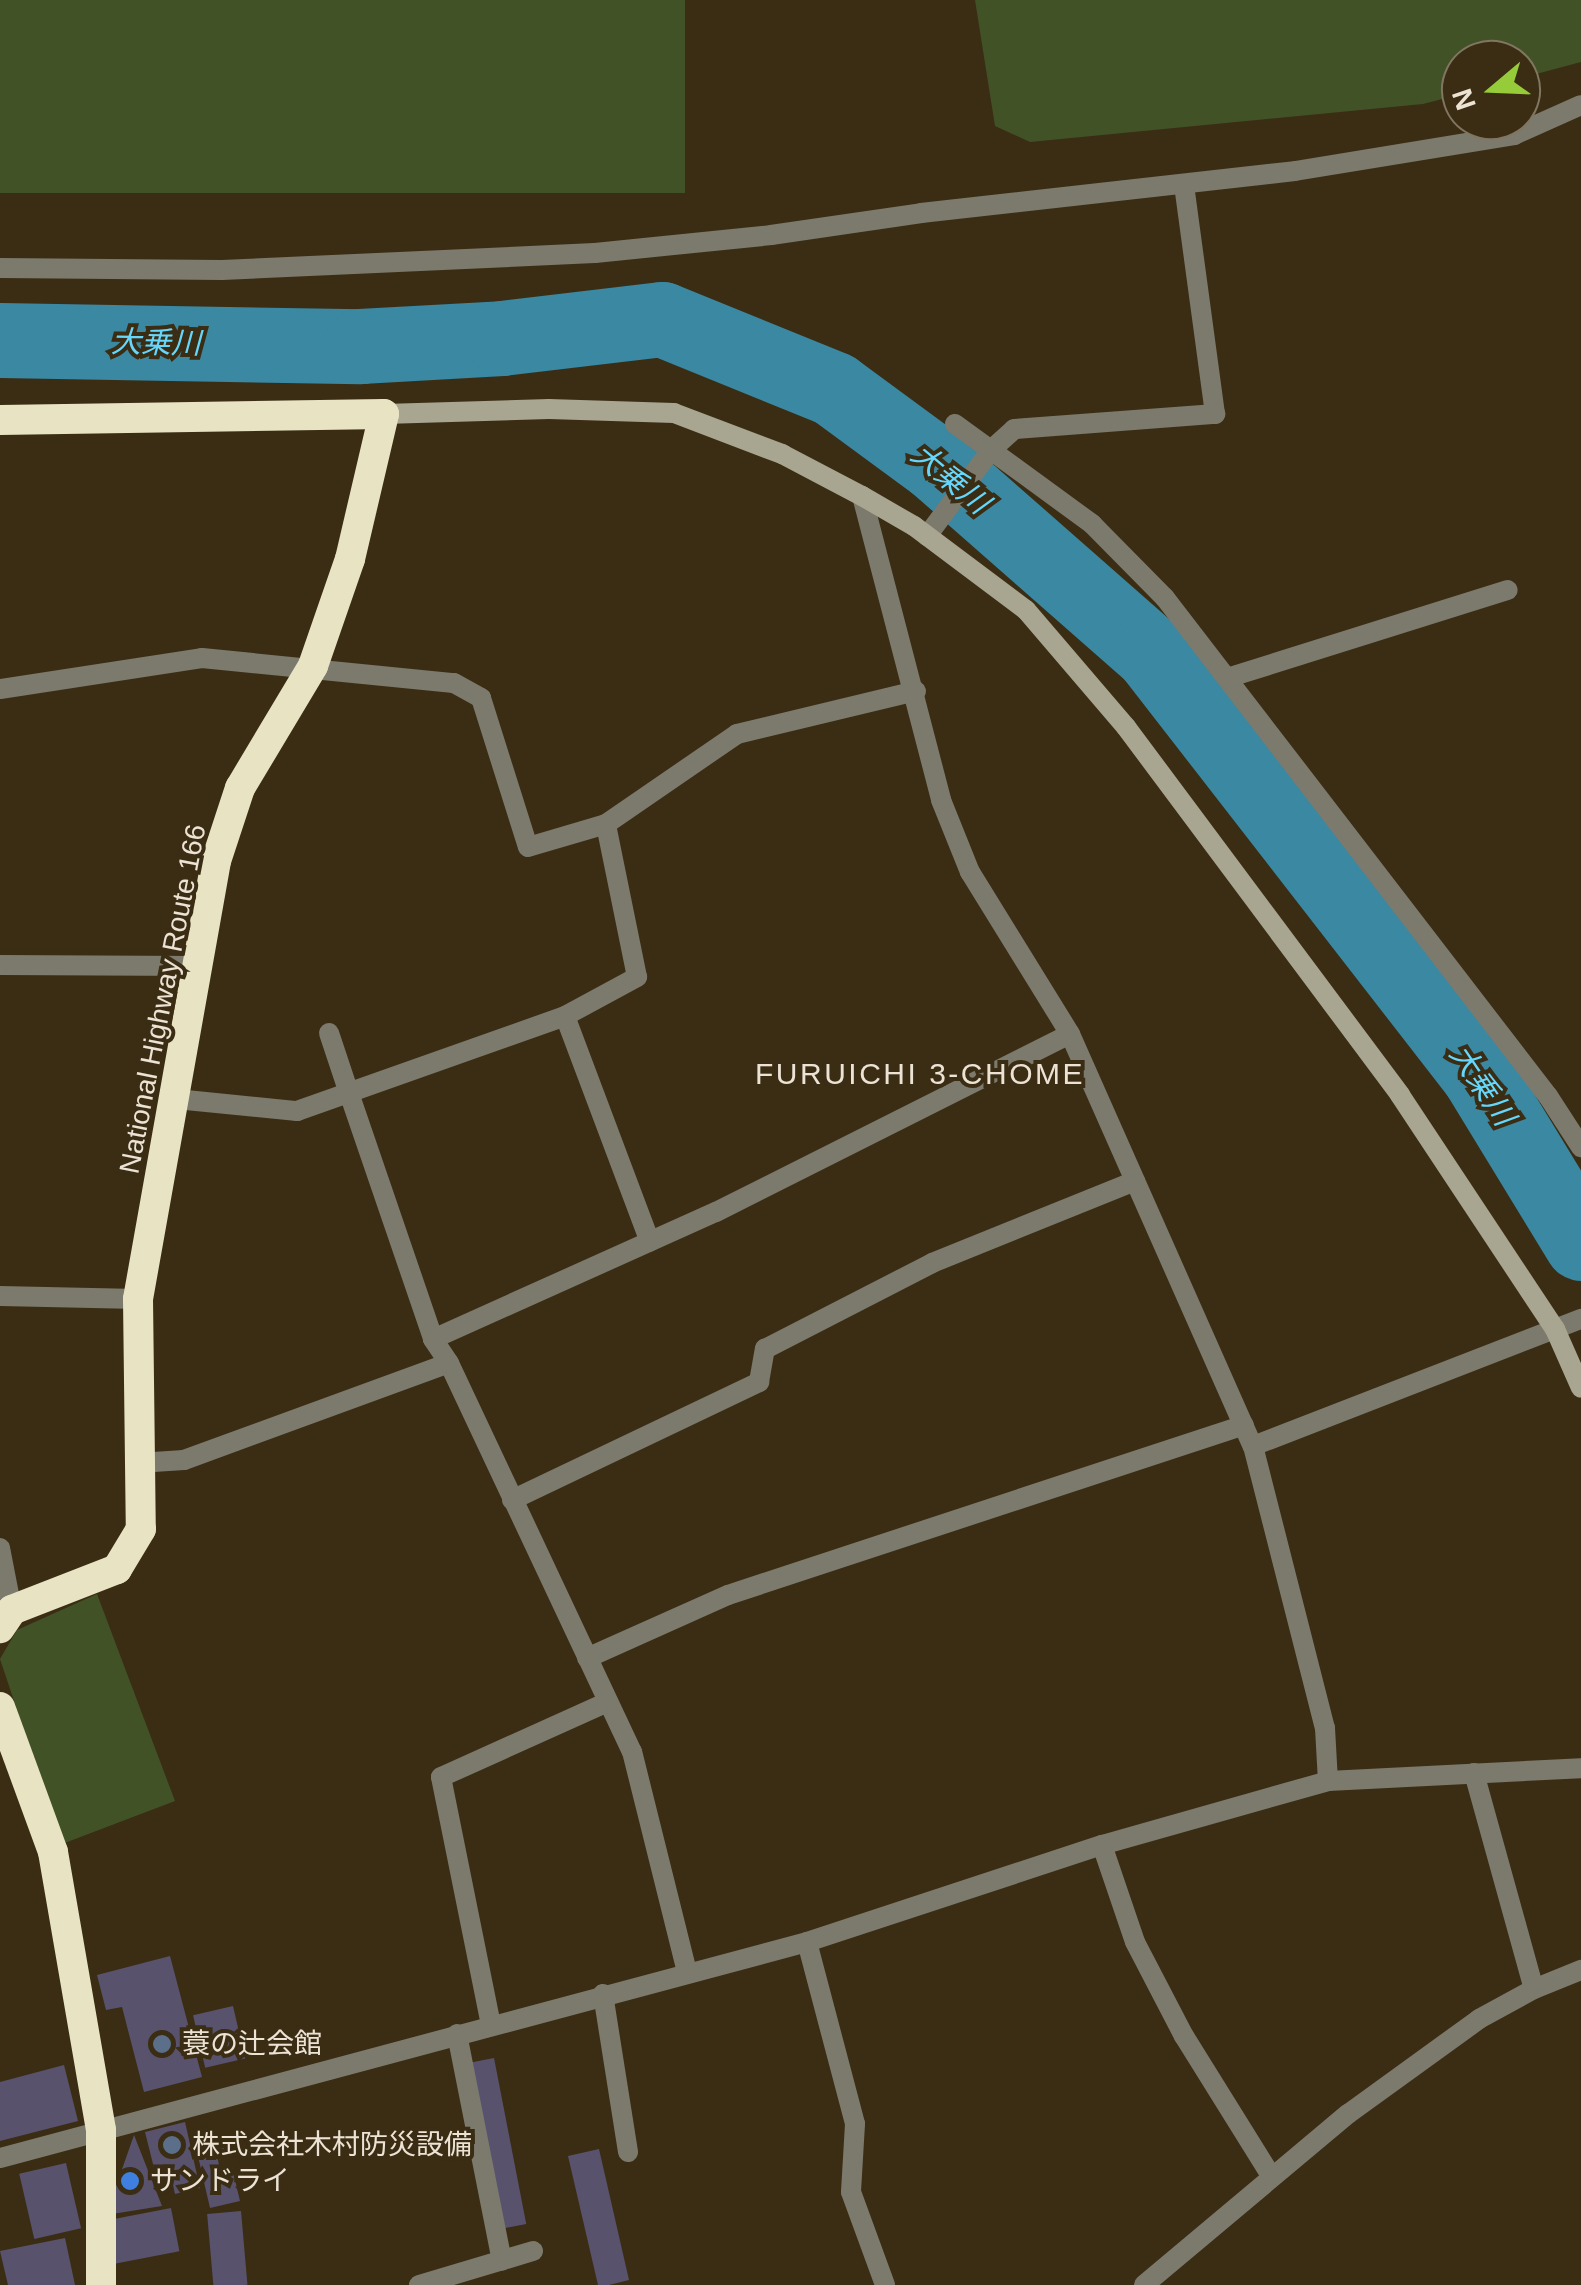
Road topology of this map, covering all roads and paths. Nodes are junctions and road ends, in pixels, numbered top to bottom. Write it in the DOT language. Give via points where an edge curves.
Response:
graph roads {
  1 [pos="1581,105"];
  2 [pos="1184,186"];
  3 [pos="0,268"];
  4 [pos="384,414"];
  5 [pos="0,420"];
  6 [pos="955,424"];
  7 [pos="988,454"];
  8 [pos="862,496"];
  9 [pos="928,536"];
  10 [pos="1508,590"];
  11 [pos="313,666"];
  12 [pos="1227,678"];
  13 [pos="0,689"];
  14 [pos="916,691"];
  15 [pos="606,824"];
  16 [pos="0,965"];
  17 [pos="197,966"];
  18 [pos="565,1016"];
  19 [pos="328,1034"];
  20 [pos="1070,1034"];
  21 [pos="349,1094"];
  22 [pos="176,1099"];
  23 [pos="1581,1147"];
  24 [pos="1135,1180"];
  25 [pos="650,1242"];
  26 [pos="0,1296"];
  27 [pos="138,1299"];
  28 [pos="1581,1319"];
  29 [pos="1555,1329"];
  30 [pos="433,1339"];
  31 [pos="448,1363"];
  32 [pos="1581,1388"];
  33 [pos="1244,1425"];
  34 [pos="1253,1446"];
  35 [pos="138,1463"];
  36 [pos="512,1500"];
  37 [pos="0,1548"];
  38 [pos="6,1619"];
  39 [pos="588,1658"];
  40 [pos="608,1702"];
  41 [pos="0,1707"];
  42 [pos="1581,1768"];
  43 [pos="1474,1773"];
  44 [pos="1328,1781"];
  45 [pos="1102,1845"];
  46 [pos="807,1942"];
  47 [pos="1581,1970"];
  48 [pos="687,1972"];
  49 [pos="1534,1988"];
  50 [pos="603,1994"];
  51 [pos="490,2024"];
  52 [pos="457,2034"];
  53 [pos="101,2130"];
  54 [pos="628,2152"];
  55 [pos="0,2158"];
  56 [pos="1271,2176"];
  57 [pos="533,2252"];
  58 [pos="502,2261"];
  59 [pos="101,2285"];
  60 [pos="419,2285"];
  61 [pos="884,2285"];
  62 [pos="1144,2285"];
  1 -- 2 [label="street" via="1514,135"];
  2 -- 3 [label="street" via="595,253 222,270"];
  2 -- 7 [label="street" via="1215,414 1014,429"];
  4 -- 5 [label="highway"];
  4 -- 8 [label="street" via="674,413 782,454"];
  4 -- 11 [label="highway, National Highway Route 166" via="350,559"];
  6 -- 7 [label="street"];
  7 -- 9 [label="street"];
  7 -- 12 [label="street" via="1092,524 1165,598"];
  8 -- 9 [label="street"];
  8 -- 14 [label="street"];
  9 -- 29 [label="street" via="1026,610 1126,727 1400,1095"];
  10 -- 12 [label="street"];
  11 -- 13 [label="street" via="202,658"];
  11 -- 15 [label="street" via="454,684 481,698 528,847"];
  11 -- 17 [label="highway, National Highway Route 166" via="240,788 216,861"];
  12 -- 23 [label="street"];
  14 -- 15 [label="street" via="738,734"];
  14 -- 20 [label="street" via="941,800 970,872"];
  15 -- 18 [label="street" via="637,978"];
  16 -- 17 [label="street"];
  17 -- 22 [label="highway, National Highway Route 166"];
  18 -- 21 [label="street"];
  18 -- 25 [label="street"];
  19 -- 21 [label="street"];
  20 -- 24 [label="street"];
  20 -- 25 [label="street"];
  21 -- 22 [label="street" via="297,1111"];
  21 -- 30 [label="street"];
  22 -- 27 [label="highway, National Highway Route 166"];
  24 -- 33 [label="street"];
  24 -- 36 [label="street" via="932,1263 765,1349 760,1382"];
  25 -- 30 [label="street"];
  26 -- 27 [label="street"];
  27 -- 35 [label="highway, National Highway Route 166"];
  28 -- 29 [label="street"];
  29 -- 32 [label="street"];
  29 -- 34 [label="street"];
  30 -- 31 [label="street"];
  31 -- 35 [label="street" via="184,1460"];
  31 -- 36 [label="street"];
  33 -- 34 [label="street"];
  33 -- 39 [label="street" via="728,1595"];
  34 -- 44 [label="street" via="1326,1728"];
  35 -- 38 [label="highway, National Highway Route 166" via="142,1529 117,1569"];
  36 -- 39 [label="street"];
  37 -- 38 [label="street"];
  39 -- 40 [label="street"];
  40 -- 48 [label="street" via="632,1752"];
  40 -- 51 [label="street" via="440,1777"];
  41 -- 53 [label="highway" via="53,1852"];
  42 -- 43 [label="street"];
  43 -- 44 [label="street"];
  43 -- 49 [label="street"];
  44 -- 45 [label="street"];
  45 -- 46 [label="street"];
  45 -- 56 [label="street" via="1135,1942"];
  46 -- 48 [label="street"];
  46 -- 61 [label="street" via="855,2124 851,2192"];
  47 -- 49 [label="street"];
  48 -- 50 [label="street"];
  49 -- 56 [label="street" via="1479,2019"];
  50 -- 51 [label="street"];
  50 -- 54 [label="street"];
  51 -- 52 [label="street"];
  52 -- 53 [label="street"];
  52 -- 58 [label="street"];
  53 -- 55 [label="street"];
  53 -- 59 [label="highway"];
  56 -- 62 [label="street"];
  57 -- 58 [label="street"];
  58 -- 60 [label="street"];
}
